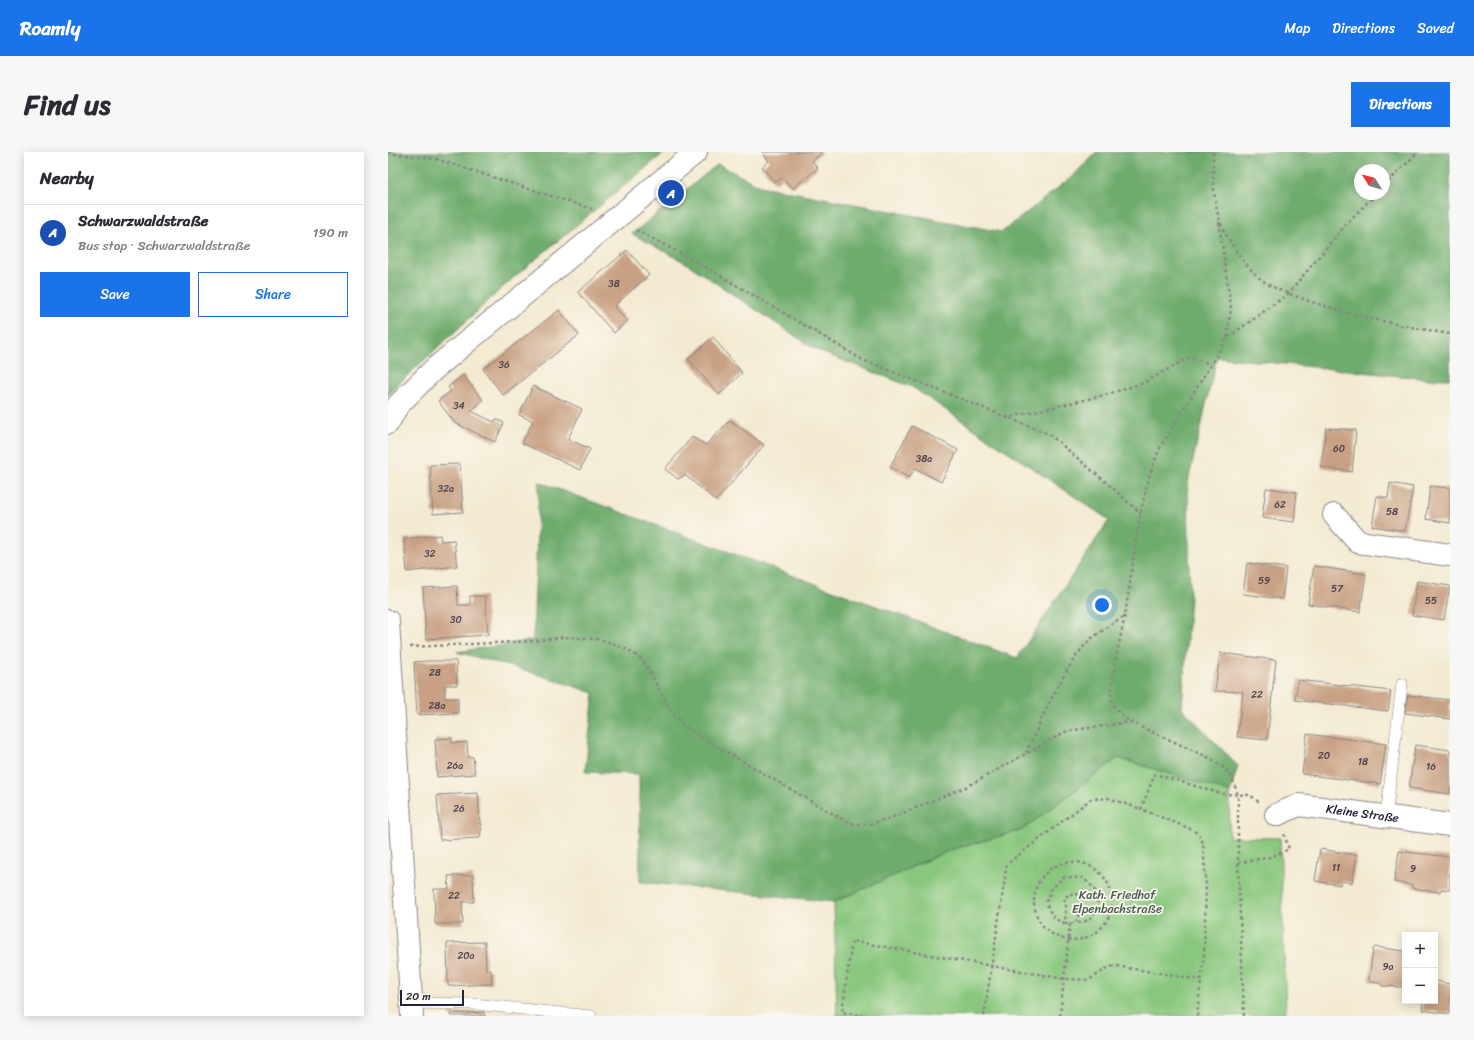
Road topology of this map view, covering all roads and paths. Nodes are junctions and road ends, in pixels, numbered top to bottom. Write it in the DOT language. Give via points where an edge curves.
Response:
graph roads {
  1 [pos="696,152"];
  2 [pos="1213,152"];
  3 [pos="1418,152"];
  4 [pos="388,153"];
  5 [pos="1390,180"];
  6 [pos="1370,200"];
  7 [pos="615,219"];
  8 [pos="1219,219"];
  9 [pos="1288,294"];
  10 [pos="1450,334"];
  11 [pos="1227,338"];
  12 [pos="1210,364"];
  13 [pos="1005,418"];
  14 [pos="388,423"];
  15 [pos="1141,514"];
  16 [pos="1334,515"];
  17 [pos="1450,555"];
  18 [pos="1125,616"];
  19 [pos="388,621"];
  20 [pos="390,648"];
  21 [pos="1402,684"];
  22 [pos="391,708"];
  23 [pos="1130,722"];
  24 [pos="1026,753"];
  25 [pos="1238,795"];
  26 [pos="1250,795"];
  27 [pos="1141,809"];
  28 [pos="1276,815"];
  29 [pos="1386,817"];
  30 [pos="1450,825"];
  31 [pos="1238,863"];
  32 [pos="1065,923"];
  33 [pos="1076,923"];
  34 [pos="1070,924"];
  35 [pos="1070,940"];
  36 [pos="992,966"];
  37 [pos="1065,979"];
  38 [pos="1202,980"];
  39 [pos="412,1010"];
  40 [pos="591,1016"];
  41 [pos="864,1016"];
  42 [pos="984,1016"];
  43 [pos="1060,1016"];
  44 [pos="1197,1016"];
  45 [pos="1244,1016"];
  1 -- 7 [label="street"];
  2 -- 8 [label="path" via="1215,197"];
  3 -- 5 [label="path"];
  4 -- 7 [label="path" via="436,159 556,196"];
  6 -- 9 [label="path" via="1347,223"];
  7 -- 13 [label="path" via="697,262 863,360"];
  7 -- 14 [label="street" via="433,370 398,405"];
  8 -- 9 [label="path" via="1241,259 1262,280"];
  8 -- 11 [label="path" via="1231,308"];
  9 -- 10 [label="path" via="1384,322"];
  9 -- 11 [label="path"];
  11 -- 12 [label="path"];
  12 -- 13 [label="path" via="1190,357 1143,382 1105,396"];
  12 -- 15 [label="path" via="1153,462"];
  13 -- 15 [label="path" via="1049,434"];
  15 -- 18 [label="path"];
  16 -- 17 [label="street" via="1358,542"];
  18 -- 23 [label="path" via="1118,647 1112,702"];
  18 -- 24 [label="path" via="1091,639 1077,655 1043,715"];
  19 -- 20 [label="street"];
  20 -- 22 [label="street"];
  20 -- 24 [label="path" via="534,641 564,637 597,639 614,644 640,658 672,711 689,730 854,824 871,824 925,804 966,787"];
  21 -- 29 [label="lane"];
  22 -- 39 [label="street"];
  23 -- 24 [label="path" via="1067,732"];
  23 -- 25 [label="path" via="1224,768 1232,778"];
  25 -- 26 [label="path"];
  25 -- 27 [label="path" via="1222,794 1155,774"];
  25 -- 31 [label="path"];
  27 -- 36 [label="path" via="1108,798 1091,799 1007,864"];
  27 -- 38 [label="path" via="1193,830 1199,835 1202,843 1206,886"];
  28 -- 29 [label="street, Kleine Straße" via="1299,805"];
  28 -- 31 [label="path" via="1290,849 1271,857"];
  29 -- 30 [label="street, Kleine Straße"];
  31 -- 45 [label="path"];
  32 -- 33 [label="path" via="1064,898 1070,894 1078,894 1083,900"];
  32 -- 33 [label="path" via="1051,916 1046,902 1051,889 1064,877 1083,878 1094,888 1098,903 1092,918 1084,923"];
  32 -- 34 [label="path"];
  33 -- 34 [label="path"];
  34 -- 35 [label="path"];
  35 -- 35 [label="path" via="1051,934 1038,920 1034,894 1039,881 1047,871 1058,864 1084,863 1100,873 1110,889 1110,914 1104,926 1094,934"];
  35 -- 37 [label="path"];
  36 -- 37 [label="path"];
  36 -- 41 [label="path" via="852,941 842,1012"];
  36 -- 42 [label="path"];
  37 -- 38 [label="path" via="1089,980 1109,967 1116,966"];
  37 -- 43 [label="path"];
  38 -- 44 [label="path"];
  39 -- 40 [label="lane" via="474,1004"];
}
